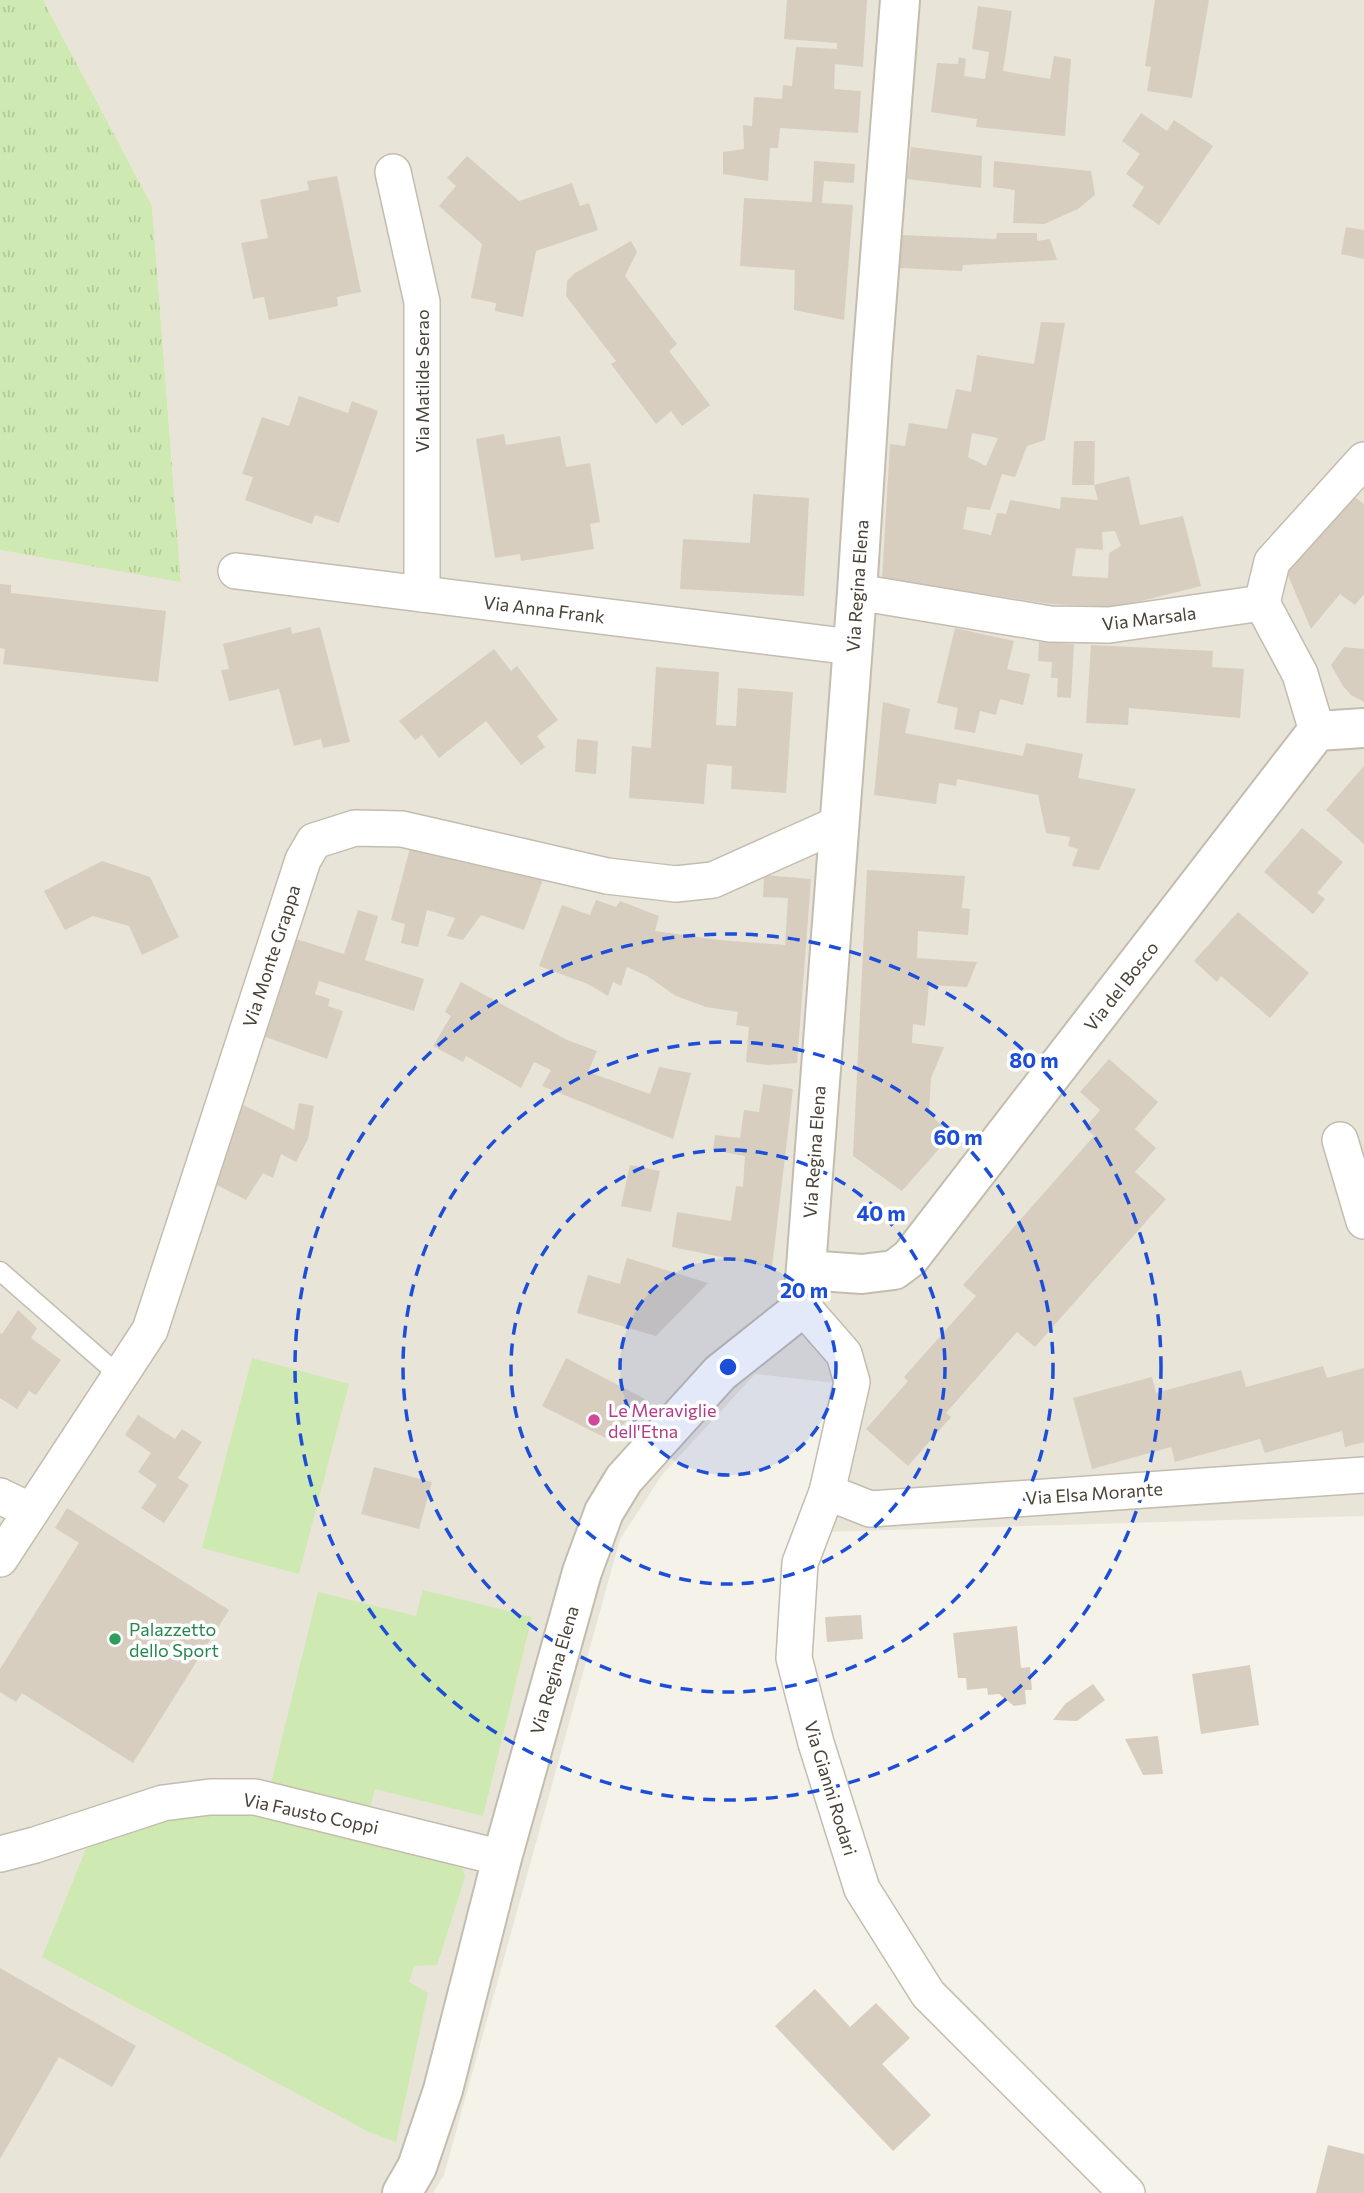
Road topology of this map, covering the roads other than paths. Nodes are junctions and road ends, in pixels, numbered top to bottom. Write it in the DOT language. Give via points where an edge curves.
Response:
graph roads {
  1 [pos="900,0"];
  2 [pos="393,172"];
  3 [pos="1364,460"];
  4 [pos="236,571"];
  5 [pos="857,593"];
  6 [pos="422,594"];
  7 [pos="1262,603"];
  8 [pos="852,647"];
  9 [pos="1364,728"];
  10 [pos="1317,731"];
  11 [pos="838,824"];
  12 [pos="1340,1140"];
  13 [pos="1364,1221"];
  14 [pos="0,1271"];
  15 [pos="804,1288"];
  16 [pos="121,1377"];
  17 [pos="1364,1475"];
  18 [pos="827,1492"];
  19 [pos="0,1496"];
  20 [pos="31,1511"];
  21 [pos="0,1559"];
  22 [pos="0,1854"];
  23 [pos="502,1858"];
  24 [pos="402,2193"];
  25 [pos="1127,2193"];
  1 -- 5 [label="street, Via Regina Elena"];
  2 -- 6 [label="street, Via Matilde Serao" via="422,302"];
  3 -- 7 [label="street" via="1272,562"];
  4 -- 6 [label="street, Via Anna Frank"];
  5 -- 7 [label="street, Via Marsala" via="1062,624 1110,625"];
  5 -- 8 [label="street, Via Regina Elena"];
  6 -- 8 [label="street, Via Anna Frank"];
  7 -- 10 [label="street" via="1300,674"];
  8 -- 11 [label="street, Via Regina Elena"];
  9 -- 10 [label="street"];
  10 -- 15 [label="street, Via del Bosco" via="911,1258 894,1270"];
  11 -- 15 [label="street, Via Regina Elena"];
  11 -- 16 [label="street, Via Monte Grappa" via="713,880 676,884 607,876 402,829 355,828 314,841 303,860 150,1329"];
  12 -- 13 [label="street"];
  14 -- 16 [label="lane"];
  15 -- 18 [label="street, Via Gianni Rodari" via="844,1354 852,1382"];
  15 -- 23 [label="street, Via Regina Elena" via="624,1479 604,1512 582,1572"];
  16 -- 20 [label="street, Via Monte Grappa"];
  17 -- 18 [label="street, Via Elsa Morante" via="870,1509"];
  18 -- 25 [label="street, Via Gianni Rodari" via="800,1563 794,1658 862,1889 928,1994"];
  19 -- 20 [label="street"];
  20 -- 21 [label="street, Via Monte Grappa"];
  22 -- 23 [label="street, Via Fausto Coppi" via="163,1803 255,1797"];
  23 -- 24 [label="street, Via Regina Elena" via="443,2090 417,2167"];
}
